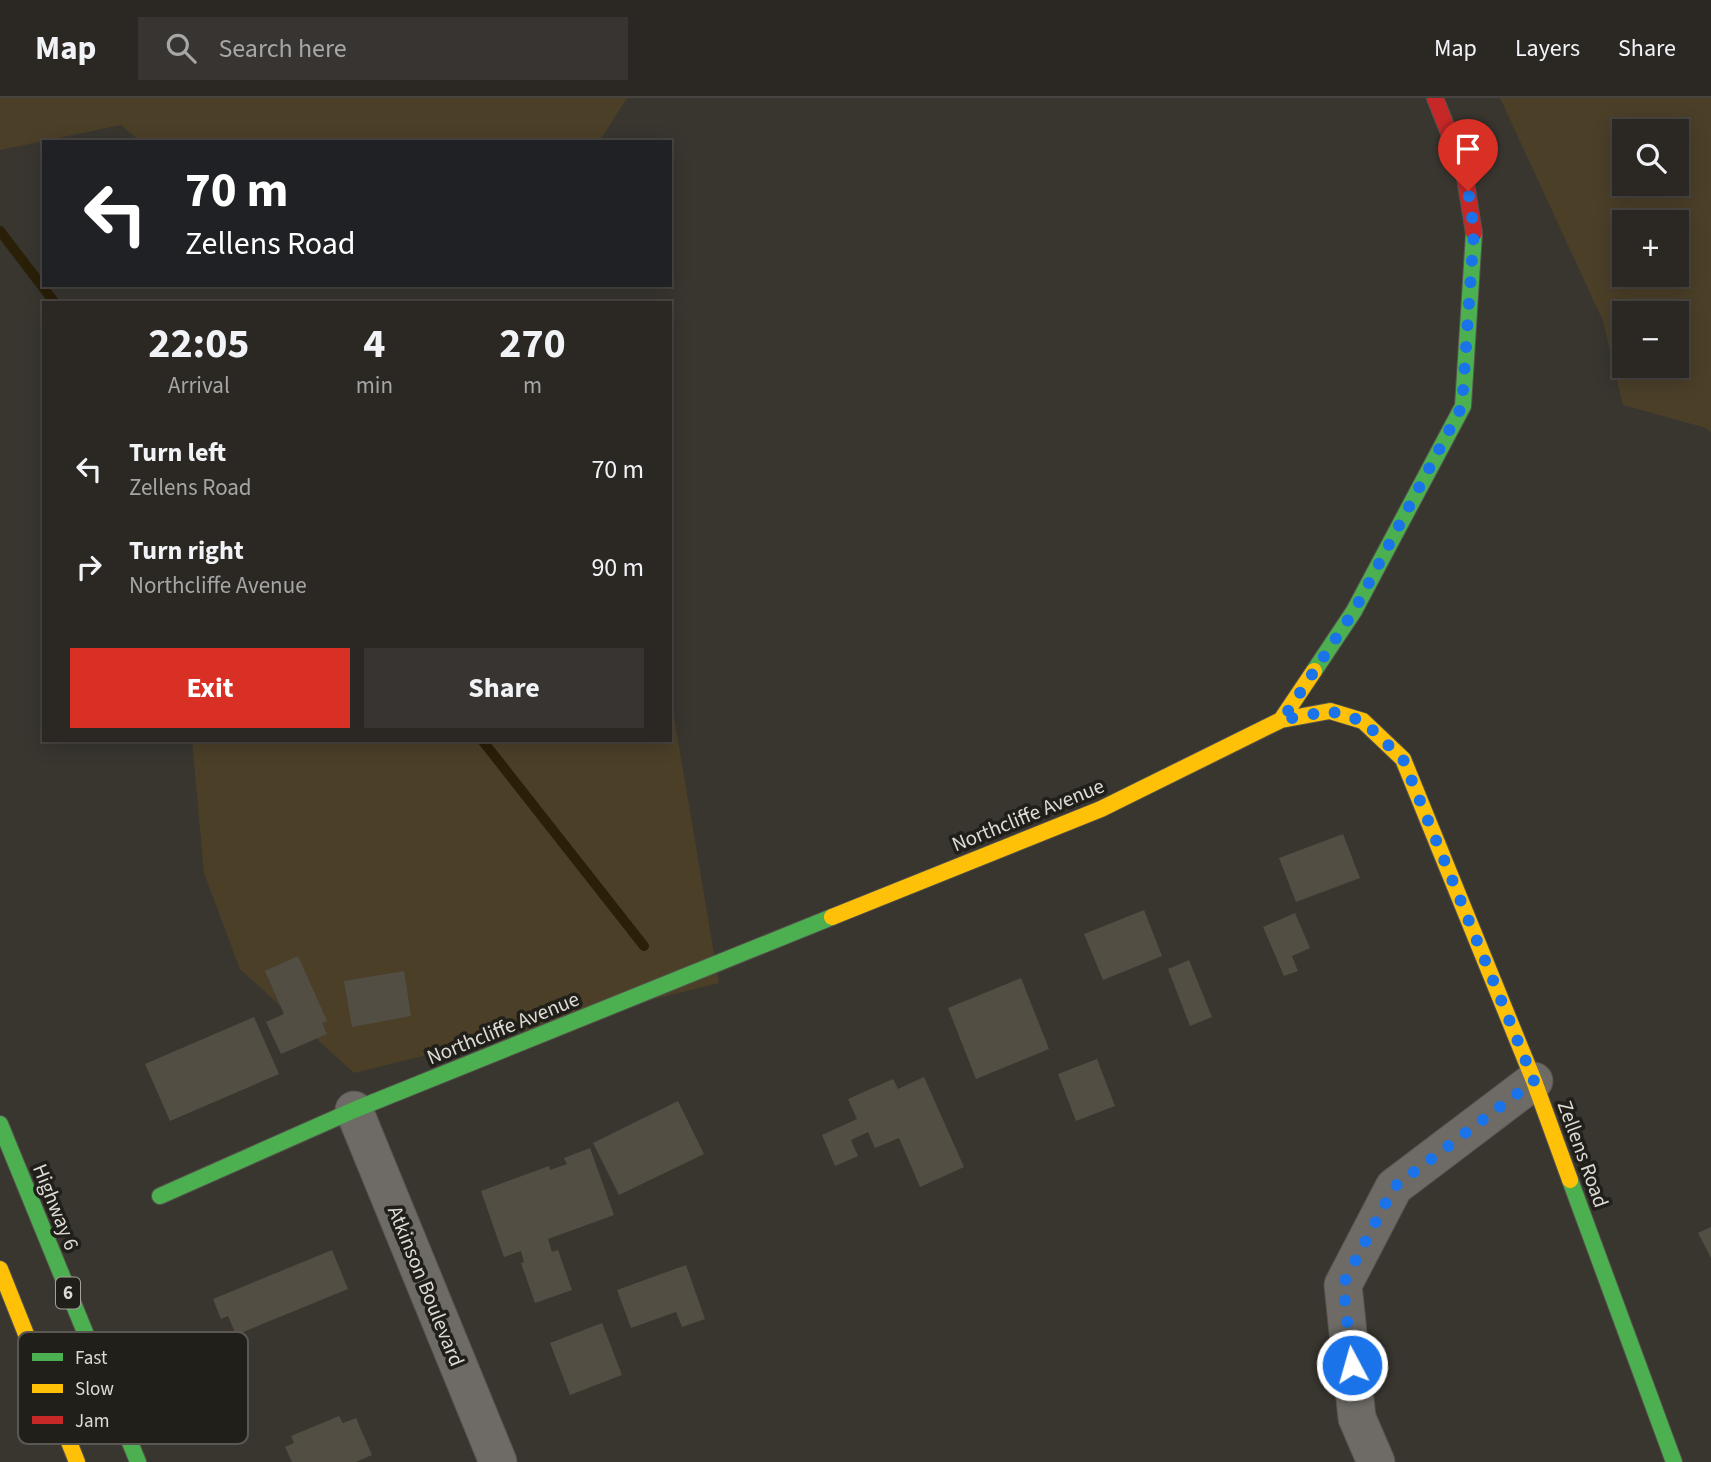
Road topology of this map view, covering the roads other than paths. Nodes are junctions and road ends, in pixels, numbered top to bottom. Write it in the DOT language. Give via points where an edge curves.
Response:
graph roads {
  1 [pos="1435,98"];
  2 [pos="1282,720"];
  3 [pos="1534,1081"];
  4 [pos="354,1110"];
  5 [pos="0,1124"];
  6 [pos="160,1196"];
  7 [pos="0,1269"];
  8 [pos="25,1332"];
  9 [pos="85,1332"];
  10 [pos="70,1444"];
  11 [pos="131,1444"];
  12 [pos="77,1462"];
  13 [pos="138,1462"];
  14 [pos="498,1462"];
  15 [pos="1376,1462"];
  16 [pos="1674,1462"];
  1 -- 2 [label="main road" via="1464,170 1474,230 1462,406 1354,611"];
  2 -- 3 [label="main road, Zellens Road" via="1330,711 1363,721 1403,759"];
  2 -- 4 [label="main road, Northcliffe Avenue" via="1101,809"];
  3 -- 15 [label="street" via="1394,1187 1343,1284 1357,1418"];
  3 -- 16 [label="main road, Zellens Road"];
  4 -- 6 [label="main road, Northcliffe Avenue"];
  4 -- 14 [label="street, Atkinson Boulevard"];
  5 -- 9 [label="main road, Highway 6 / 6"];
  7 -- 8 [label="main road"];
  10 -- 12 [label="main road"];
  11 -- 13 [label="main road, Highway 6 / 6"];
}
